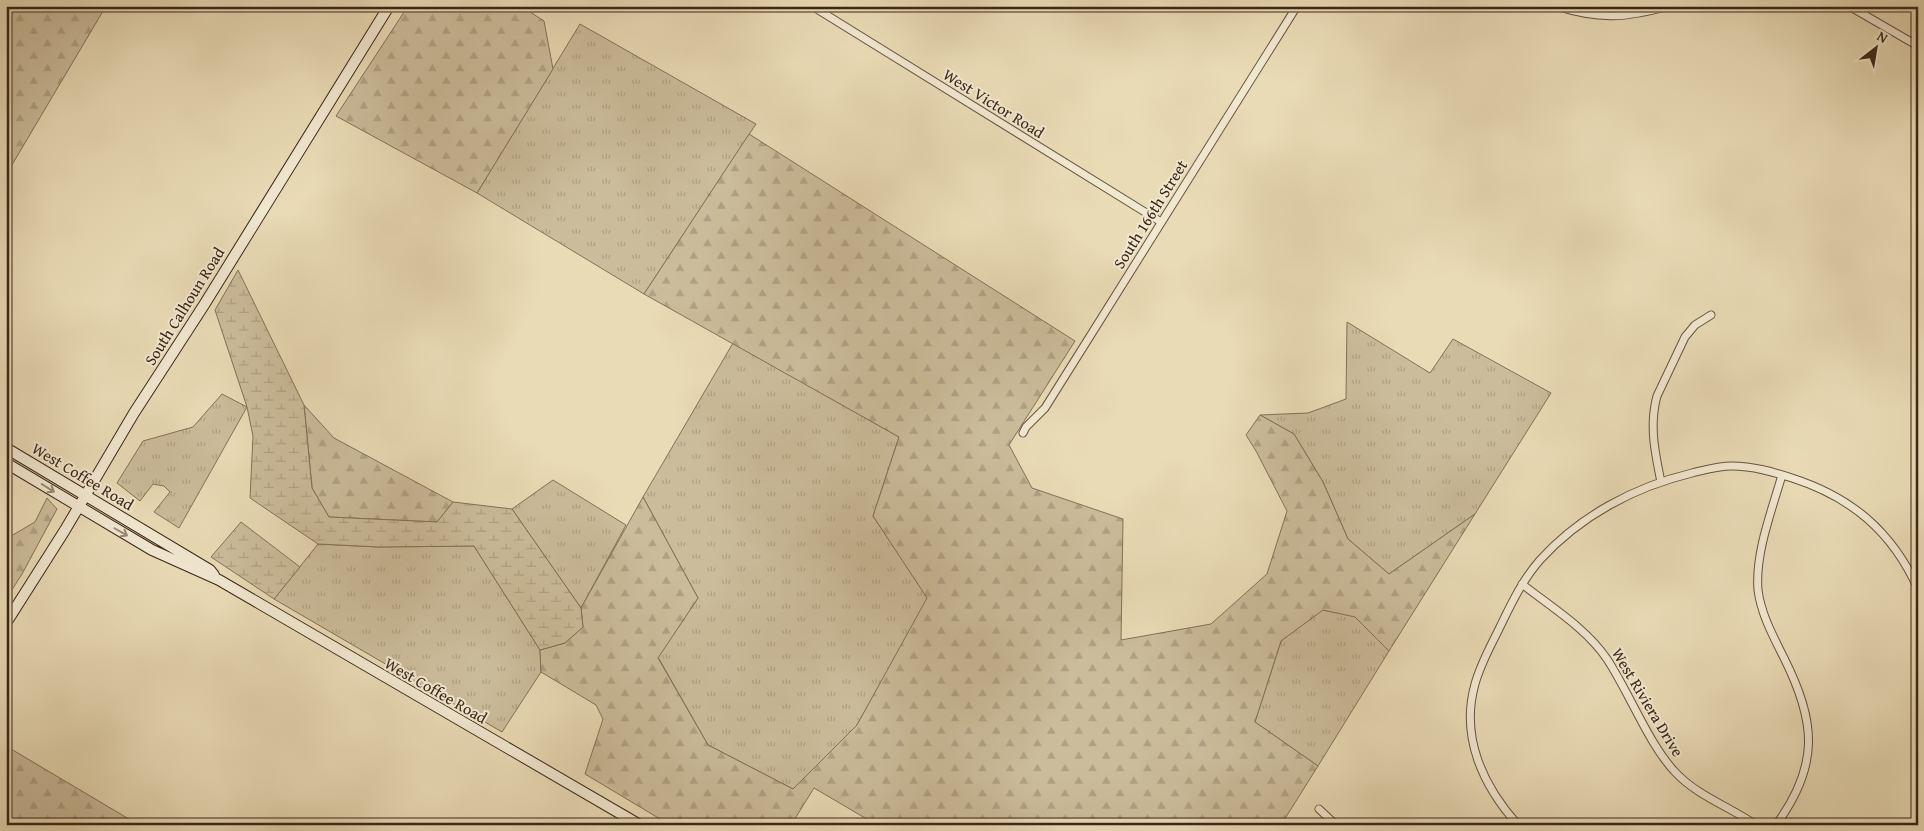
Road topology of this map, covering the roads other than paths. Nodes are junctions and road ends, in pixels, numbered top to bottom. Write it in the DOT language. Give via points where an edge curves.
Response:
graph roads {
  1 [pos="388,6"];
  2 [pos="812,6"];
  3 [pos="1297,6"];
  4 [pos="1556,6"];
  5 [pos="1669,6"];
  6 [pos="1849,6"];
  7 [pos="1918,46"];
  8 [pos="1161,222"];
  9 [pos="1711,315"];
  10 [pos="1023,434"];
  11 [pos="6,448"];
  12 [pos="6,463"];
  13 [pos="1782,475"];
  14 [pos="1661,482"];
  15 [pos="86,494"];
  16 [pos="79,508"];
  17 [pos="219,580"];
  18 [pos="1522,584"];
  19 [pos="1918,588"];
  20 [pos="6,623"];
  21 [pos="1319,809"];
  22 [pos="640,825"];
  23 [pos="1336,825"];
  24 [pos="1518,825"];
  25 [pos="1756,825"];
  26 [pos="1776,825"];
  1 -- 15 [label="street, South Calhoun Road"];
  2 -- 8 [label="street, West Victor Road"];
  3 -- 8 [label="street, South 166th Street"];
  4 -- 5 [label="street" via="1603,17 1636,15"];
  6 -- 7 [label="street"];
  8 -- 10 [label="street, South 166th Street" via="1045,408"];
  9 -- 14 [label="street" via="1695,325 1685,337 1655,401 1653,434"];
  11 -- 15 [label="street, West Coffee Road"];
  12 -- 16 [label="street, West Coffee Road, one-way"];
  13 -- 14 [label="street" via="1746,467 1724,467"];
  13 -- 19 [label="street" via="1828,492 1859,511 1889,540"];
  13 -- 26 [label="street" via="1760,559 1758,591 1768,625 1804,703 1809,736 1803,778"];
  14 -- 18 [label="street" via="1590,516 1546,554"];
  15 -- 16 [label="street, South Calhoun Road"];
  15 -- 17 [label="street, West Coffee Road" via="210,570"];
  16 -- 17 [label="street, West Coffee Road, one-way" via="152,550"];
  16 -- 20 [label="street, South Calhoun Road"];
  17 -- 22 [label="street, West Coffee Road"];
  18 -- 24 [label="street" via="1479,672 1471,713 1474,750 1483,776"];
  18 -- 25 [label="street, West Riviera Drive" via="1582,631 1602,652 1653,740 1678,775 1699,792"];
  21 -- 23 [label="street"];
}
